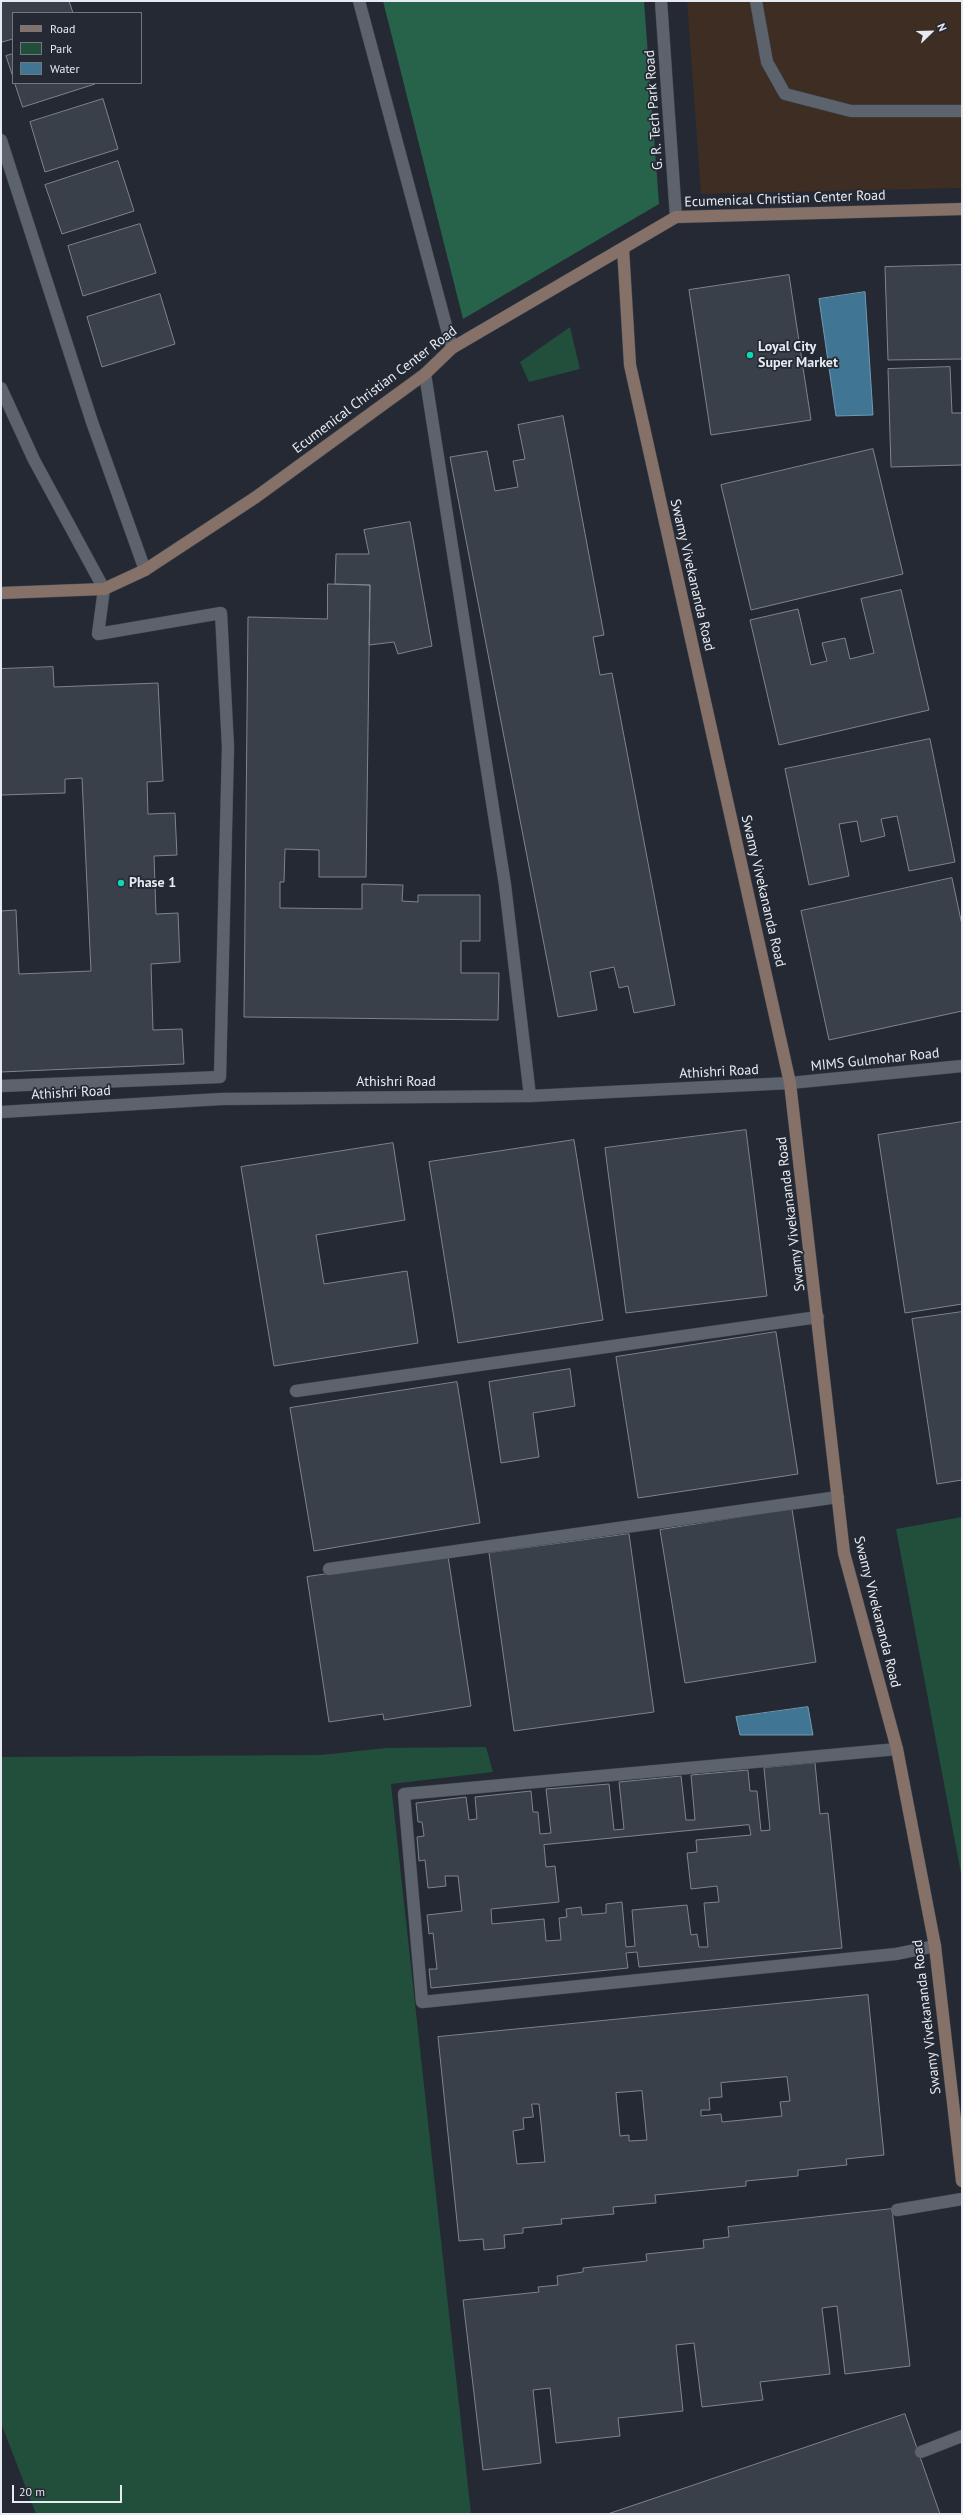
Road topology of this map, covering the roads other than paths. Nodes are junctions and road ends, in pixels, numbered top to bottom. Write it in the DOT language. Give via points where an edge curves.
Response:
graph roads {
  1 [pos="359,1"];
  2 [pos="662,1"];
  3 [pos="756,1"];
  4 [pos="962,111"];
  5 [pos="1,140"];
  6 [pos="962,209"];
  7 [pos="676,217"];
  8 [pos="623,248"];
  9 [pos="452,348"];
  10 [pos="425,374"];
  11 [pos="1,388"];
  12 [pos="145,570"];
  13 [pos="104,589"];
  14 [pos="1,593"];
  15 [pos="962,1066"];
  16 [pos="790,1083"];
  17 [pos="1,1086"];
  18 [pos="530,1096"];
  19 [pos="1,1112"];
  20 [pos="818,1317"];
  21 [pos="296,1391"];
  22 [pos="838,1497"];
  23 [pos="329,1569"];
  24 [pos="897,1749"];
  25 [pos="935,1946"];
  26 [pos="961,2175"];
  27 [pos="962,2199"];
  28 [pos="897,2210"];
  29 [pos="962,2436"];
  30 [pos="921,2452"];
  1 -- 9 [label="street"];
  2 -- 7 [label="street, G. R. Tech Park Road"];
  3 -- 4 [label="street" via="767,62 785,94 851,111"];
  5 -- 12 [label="street" via="92,422"];
  6 -- 7 [label="street, Ecumenical Christian Center Road"];
  7 -- 8 [label="street, Ecumenical Christian Center Road"];
  8 -- 9 [label="street, Ecumenical Christian Center Road"];
  8 -- 16 [label="street, Swamy Vivekananda Road" via="630,365"];
  9 -- 10 [label="street, Ecumenical Christian Center Road"];
  10 -- 12 [label="street, Ecumenical Christian Center Road" via="256,497"];
  10 -- 18 [label="street" via="505,885"];
  11 -- 13 [label="street" via="34,460"];
  12 -- 13 [label="street, Ecumenical Christian Center Road"];
  13 -- 14 [label="street, Ecumenical Christian Center Road"];
  13 -- 17 [label="street" via="98,634 221,613 228,747 220,1077"];
  15 -- 16 [label="street, MIMS Gulmohar Road"];
  16 -- 18 [label="street, Athishri Road"];
  16 -- 20 [label="street, Swamy Vivekananda Road"];
  18 -- 19 [label="street, Athishri Road" via="249,1098"];
  20 -- 21 [label="street"];
  20 -- 22 [label="street, Swamy Vivekananda Road"];
  22 -- 23 [label="street"];
  22 -- 24 [label="street, Swamy Vivekananda Road" via="844,1553"];
  24 -- 25 [label="street, Swamy Vivekananda Road"];
  24 -- 25 [label="street" via="404,1794 422,2002 896,1954"];
  25 -- 26 [label="street, Swamy Vivekananda Road"];
  27 -- 28 [label="street"];
  29 -- 30 [label="street"];
}
